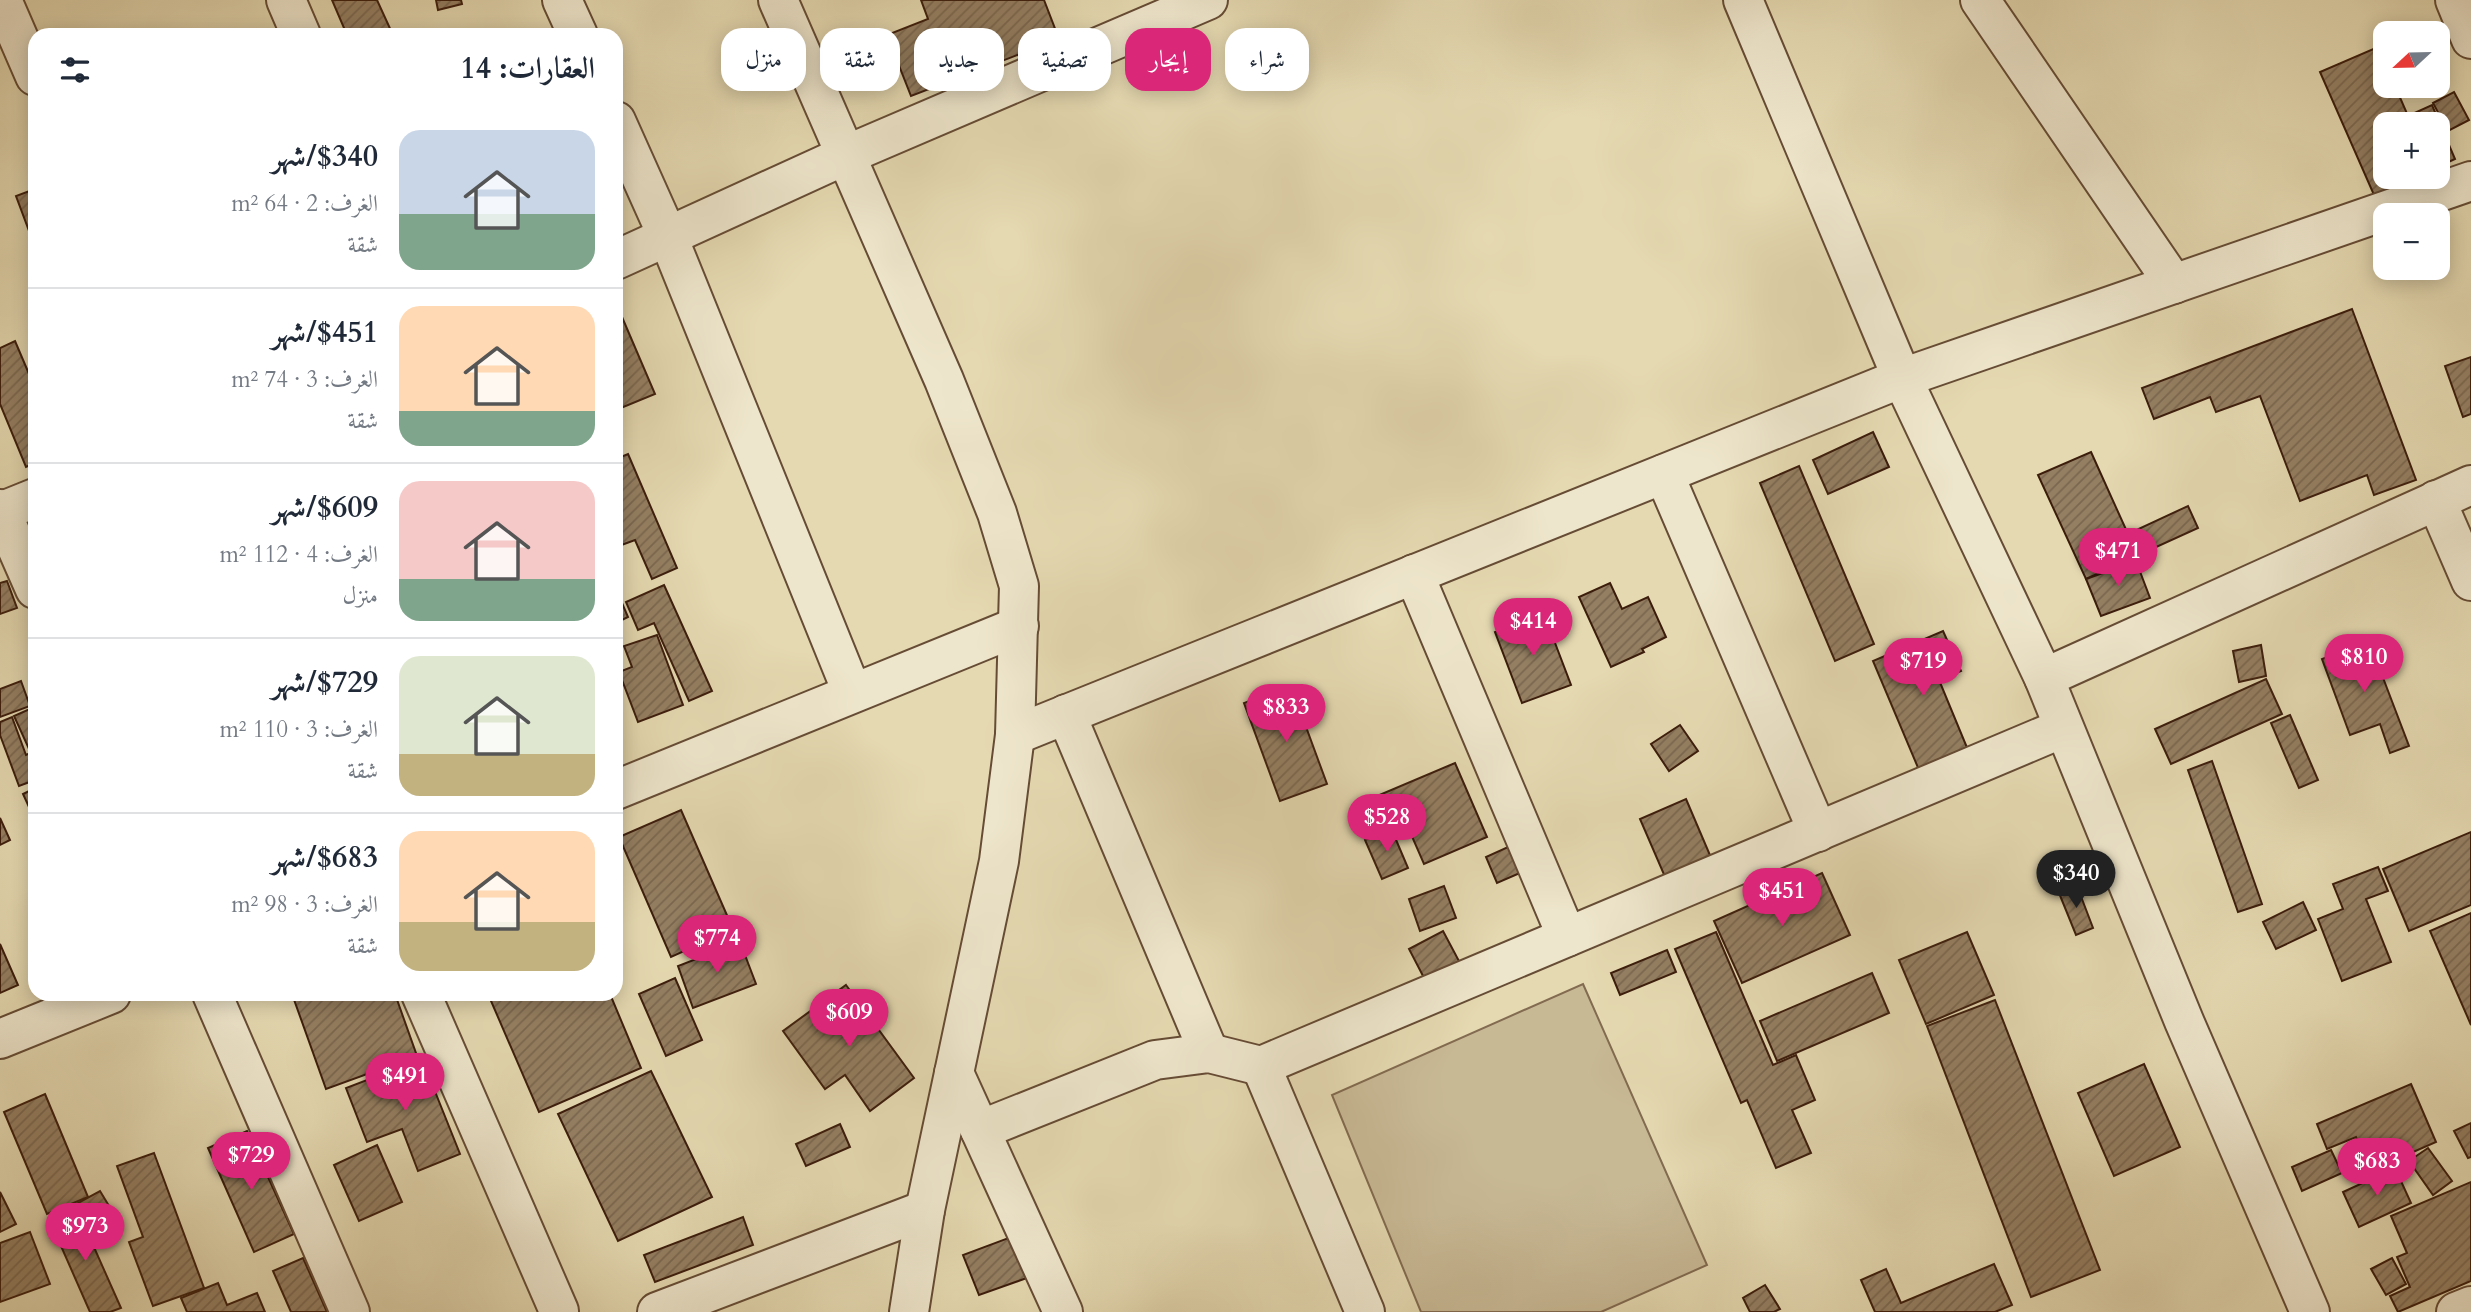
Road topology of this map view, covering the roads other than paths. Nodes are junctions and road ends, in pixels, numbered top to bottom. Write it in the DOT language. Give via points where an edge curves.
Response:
graph roads {
  1 [pos="2,0"];
  2 [pos="286,0"];
  3 [pos="562,0"];
  4 [pos="778,0"];
  5 [pos="1208,0"];
  6 [pos="1743,0"];
  7 [pos="1980,0"];
  8 [pos="2455,0"];
  9 [pos="298,28"];
  10 [pos="575,28"];
  11 [pos="2471,39"];
  12 [pos="28,60"];
  13 [pos="623,137"];
  14 [pos="846,155"];
  15 [pos="2471,181"];
  16 [pos="668,237"];
  17 [pos="623,257"];
  18 [pos="2174,284"];
  19 [pos="1902,378"];
  20 [pos="1664,474"];
  21 [pos="2471,485"];
  22 [pos="2436,500"];
  23 [pos="28,501"];
  24 [pos="0,511"];
  25 [pos="28,573"];
  26 [pos="1414,574"];
  27 [pos="2471,581"];
  28 [pos="1019,626"];
  29 [pos="2044,678"];
  30 [pos="852,692"];
  31 [pos="1066,714"];
  32 [pos="2063,728"];
  33 [pos="1015,734"];
  34 [pos="623,787"];
  35 [pos="1818,832"];
  36 [pos="1567,937"];
  37 [pos="94,1001"];
  38 [pos="215,1001"];
  39 [pos="424,1001"];
  40 [pos="0,1040"];
  41 [pos="1209,1053"];
  42 [pos="1261,1066"];
  43 [pos="954,1073"];
  44 [pos="980,1130"];
  45 [pos="925,1209"];
  46 [pos="2471,1306"];
  47 [pos="350,1312"];
  48 [pos="559,1312"];
  49 [pos="657,1312"];
  50 [pos="909,1312"];
  51 [pos="1063,1312"];
  52 [pos="1365,1312"];
  53 [pos="2310,1312"];
  54 [pos="2456,1312"];
  1 -- 12 [label="street"];
  2 -- 9 [label="street"];
  3 -- 10 [label="street"];
  4 -- 14 [label="street"];
  5 -- 14 [label="street"];
  6 -- 19 [label="street"];
  7 -- 18 [label="street"];
  8 -- 11 [label="street"];
  13 -- 16 [label="street"];
  14 -- 16 [label="street"];
  14 -- 28 [label="street" via="997,513 1019,586"];
  15 -- 18 [label="street"];
  16 -- 17 [label="street"];
  16 -- 30 [label="street"];
  18 -- 19 [label="street"];
  19 -- 20 [label="street"];
  19 -- 29 [label="street"];
  20 -- 26 [label="street"];
  20 -- 35 [label="street"];
  21 -- 22 [label="street"];
  22 -- 27 [label="street"];
  22 -- 29 [label="street"];
  23 -- 24 [label="street"];
  24 -- 25 [label="street"];
  26 -- 31 [label="street"];
  26 -- 36 [label="street"];
  28 -- 30 [label="street"];
  28 -- 33 [label="street"];
  29 -- 32 [label="street"];
  30 -- 34 [label="street"];
  31 -- 33 [label="street"];
  31 -- 41 [label="street"];
  32 -- 35 [label="street"];
  32 -- 53 [label="street"];
  33 -- 43 [label="street" via="999,861"];
  35 -- 36 [label="street"];
  36 -- 42 [label="street"];
  37 -- 40 [label="street"];
  38 -- 47 [label="street"];
  39 -- 48 [label="street"];
  41 -- 42 [label="street"];
  41 -- 44 [label="street" via="1155,1060"];
  42 -- 52 [label="street"];
  43 -- 44 [label="street"];
  43 -- 45 [label="street"];
  44 -- 51 [label="street"];
  45 -- 49 [label="street"];
  45 -- 50 [label="street"];
  46 -- 54 [label="street"];
}
